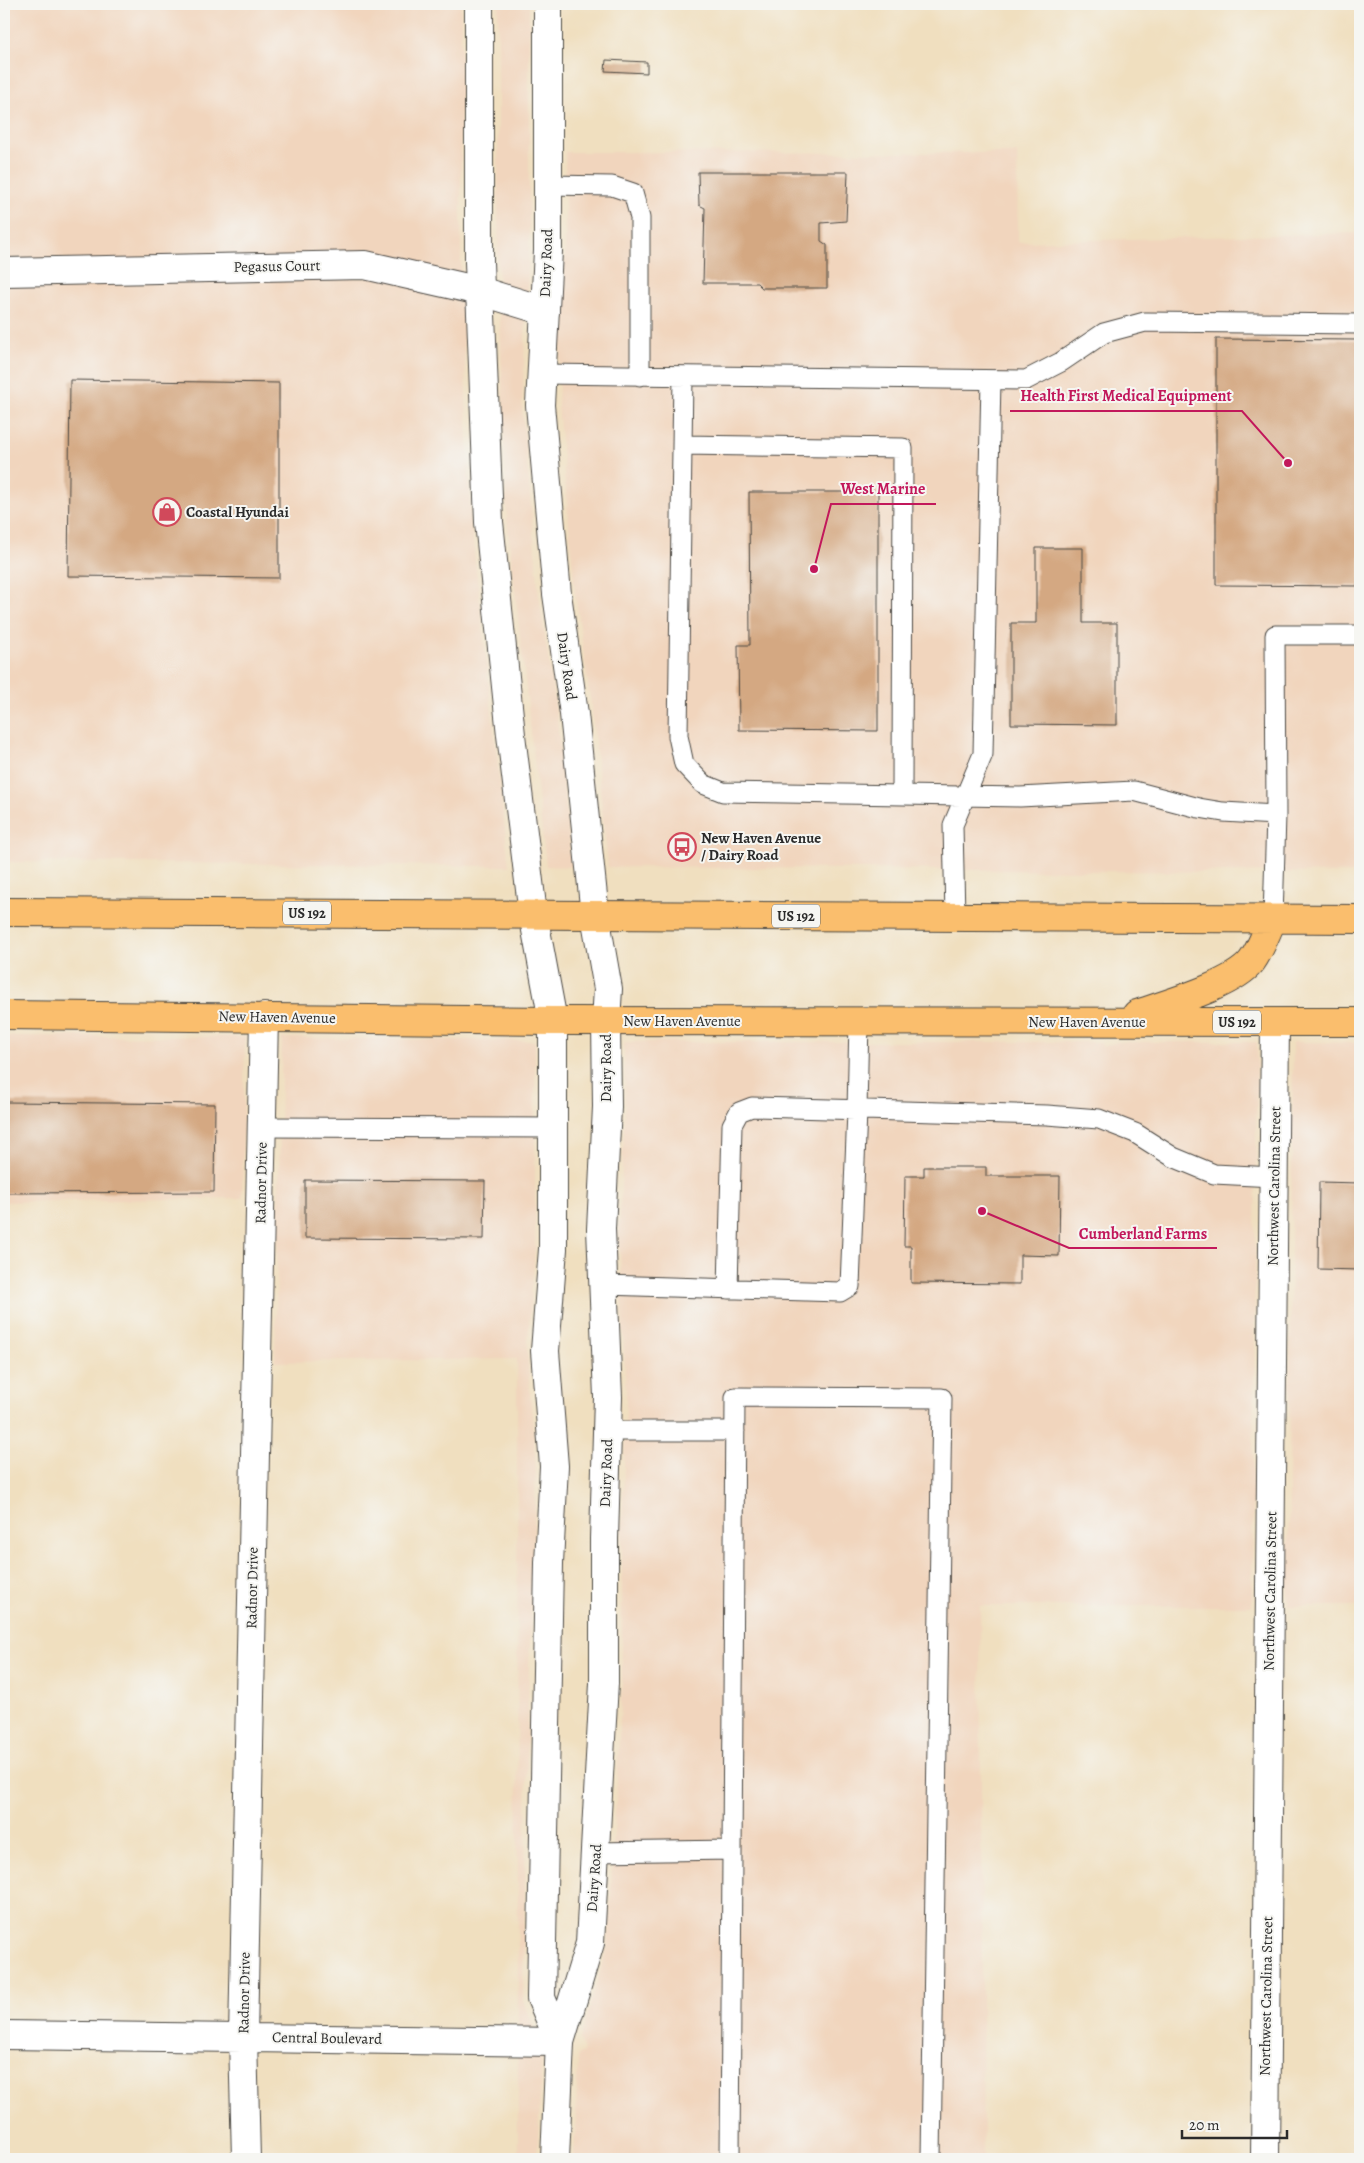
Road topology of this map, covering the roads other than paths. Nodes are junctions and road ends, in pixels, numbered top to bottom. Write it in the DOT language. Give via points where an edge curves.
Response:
graph roads {
  1 [pos="479,4"];
  2 [pos="548,4"];
  3 [pos="548,185"];
  4 [pos="4,272"];
  5 [pos="480,291"];
  6 [pos="545,311"];
  7 [pos="1360,324"];
  8 [pos="542,374"];
  9 [pos="640,376"];
  10 [pos="683,376"];
  11 [pos="991,380"];
  12 [pos="682,445"];
  13 [pos="1360,635"];
  14 [pos="902,794"];
  15 [pos="966,795"];
  16 [pos="1276,815"];
  17 [pos="4,912"];
  18 [pos="533,914"];
  19 [pos="595,914"];
  20 [pos="955,917"];
  21 [pos="1360,918"];
  22 [pos="1273,919"];
  23 [pos="4,1015"];
  24 [pos="264,1017"];
  25 [pos="553,1021"];
  26 [pos="606,1021"];
  27 [pos="859,1021"];
  28 [pos="1114,1022"];
  29 [pos="1275,1022"];
  30 [pos="1360,1022"];
  31 [pos="857,1111"];
  32 [pos="262,1127"];
  33 [pos="552,1128"];
  34 [pos="1274,1177"];
  35 [pos="604,1285"];
  36 [pos="728,1289"];
  37 [pos="607,1431"];
  38 [pos="735,1431"];
  39 [pos="732,1850"];
  40 [pos="595,1852"];
  41 [pos="4,2035"];
  42 [pos="243,2037"];
  43 [pos="560,2042"];
  44 [pos="246,2159"];
  45 [pos="556,2159"];
  46 [pos="730,2159"];
  47 [pos="931,2159"];
  48 [pos="1265,2159"];
  1 -- 5 [label="street, Dairy Road"];
  2 -- 3 [label="street, Dairy Road"];
  3 -- 6 [label="street, Dairy Road"];
  3 -- 9 [label="lane" via="612,186 633,193 640,218"];
  4 -- 5 [label="street, Pegasus Court" via="366,265"];
  5 -- 6 [label="street, Pegasus Court"];
  5 -- 18 [label="street, Dairy Road" via="489,522"];
  6 -- 8 [label="street, Dairy Road"];
  7 -- 11 [label="lane" via="1145,322 1104,333 1062,362 1026,380"];
  8 -- 9 [label="lane"];
  8 -- 19 [label="street, Dairy Road" via="540,405 556,584 574,714"];
  9 -- 10 [label="lane"];
  10 -- 11 [label="lane"];
  10 -- 12 [label="lane"];
  11 -- 15 [label="lane" via="983,754"];
  12 -- 14 [label="lane" via="678,736 684,764 703,784 723,792"];
  12 -- 14 [label="lane" via="903,448"];
  13 -- 16 [label="lane" via="1275,635"];
  14 -- 15 [label="lane"];
  15 -- 16 [label="lane" via="1020,797 1134,791 1223,812"];
  15 -- 20 [label="lane" via="953,825"];
  16 -- 22 [label="lane"];
  17 -- 18 [label="main road, US 192"];
  18 -- 19 [label="main road, US 192"];
  18 -- 25 [label="street, Dairy Road"];
  19 -- 20 [label="main road, US 192"];
  19 -- 26 [label="street, Dairy Road" via="608,989"];
  20 -- 22 [label="main road, US 192"];
  21 -- 22 [label="main road, US 192"];
  22 -- 28 [label="main road" via="1252,961 1229,979 1186,998"];
  23 -- 24 [label="main road, New Haven Avenue / US 192"];
  24 -- 25 [label="main road, New Haven Avenue / US 192"];
  24 -- 32 [label="street, Radnor Drive"];
  25 -- 26 [label="main road, New Haven Avenue / US 192"];
  25 -- 33 [label="street, Dairy Road"];
  26 -- 27 [label="main road, New Haven Avenue / US 192"];
  26 -- 35 [label="street, Dairy Road" via="607,1107 601,1229"];
  27 -- 28 [label="main road, New Haven Avenue / US 192"];
  27 -- 31 [label="lane"];
  28 -- 29 [label="main road, New Haven Avenue / US 192"];
  29 -- 30 [label="main road, New Haven Avenue / US 192"];
  29 -- 34 [label="street, Northwest Carolina Street"];
  31 -- 34 [label="lane" via="1047,1115 1099,1120 1135,1134 1173,1157 1214,1174"];
  31 -- 36 [label="lane" via="752,1107 739,1112 732,1125"];
  31 -- 36 [label="lane" via="850,1286 840,1292"];
  32 -- 33 [label="lane"];
  32 -- 42 [label="street, Radnor Drive"];
  33 -- 43 [label="street, Dairy Road" via="554,1249 545,1351 554,1466 549,1563 541,1998"];
  34 -- 48 [label="street, Northwest Carolina Street"];
  35 -- 36 [label="lane"];
  35 -- 37 [label="street, Dairy Road"];
  37 -- 38 [label="lane"];
  37 -- 40 [label="street, Dairy Road" via="604,1683"];
  38 -- 39 [label="lane"];
  38 -- 47 [label="lane" via="735,1397 942,1398"];
  39 -- 40 [label="lane"];
  39 -- 46 [label="lane"];
  40 -- 43 [label="street, Dairy Road" via="590,1943"];
  41 -- 42 [label="street, Central Boulevard"];
  42 -- 43 [label="street, Central Boulevard"];
  42 -- 44 [label="street, Radnor Drive"];
  43 -- 45 [label="street, Dairy Road"];
}
